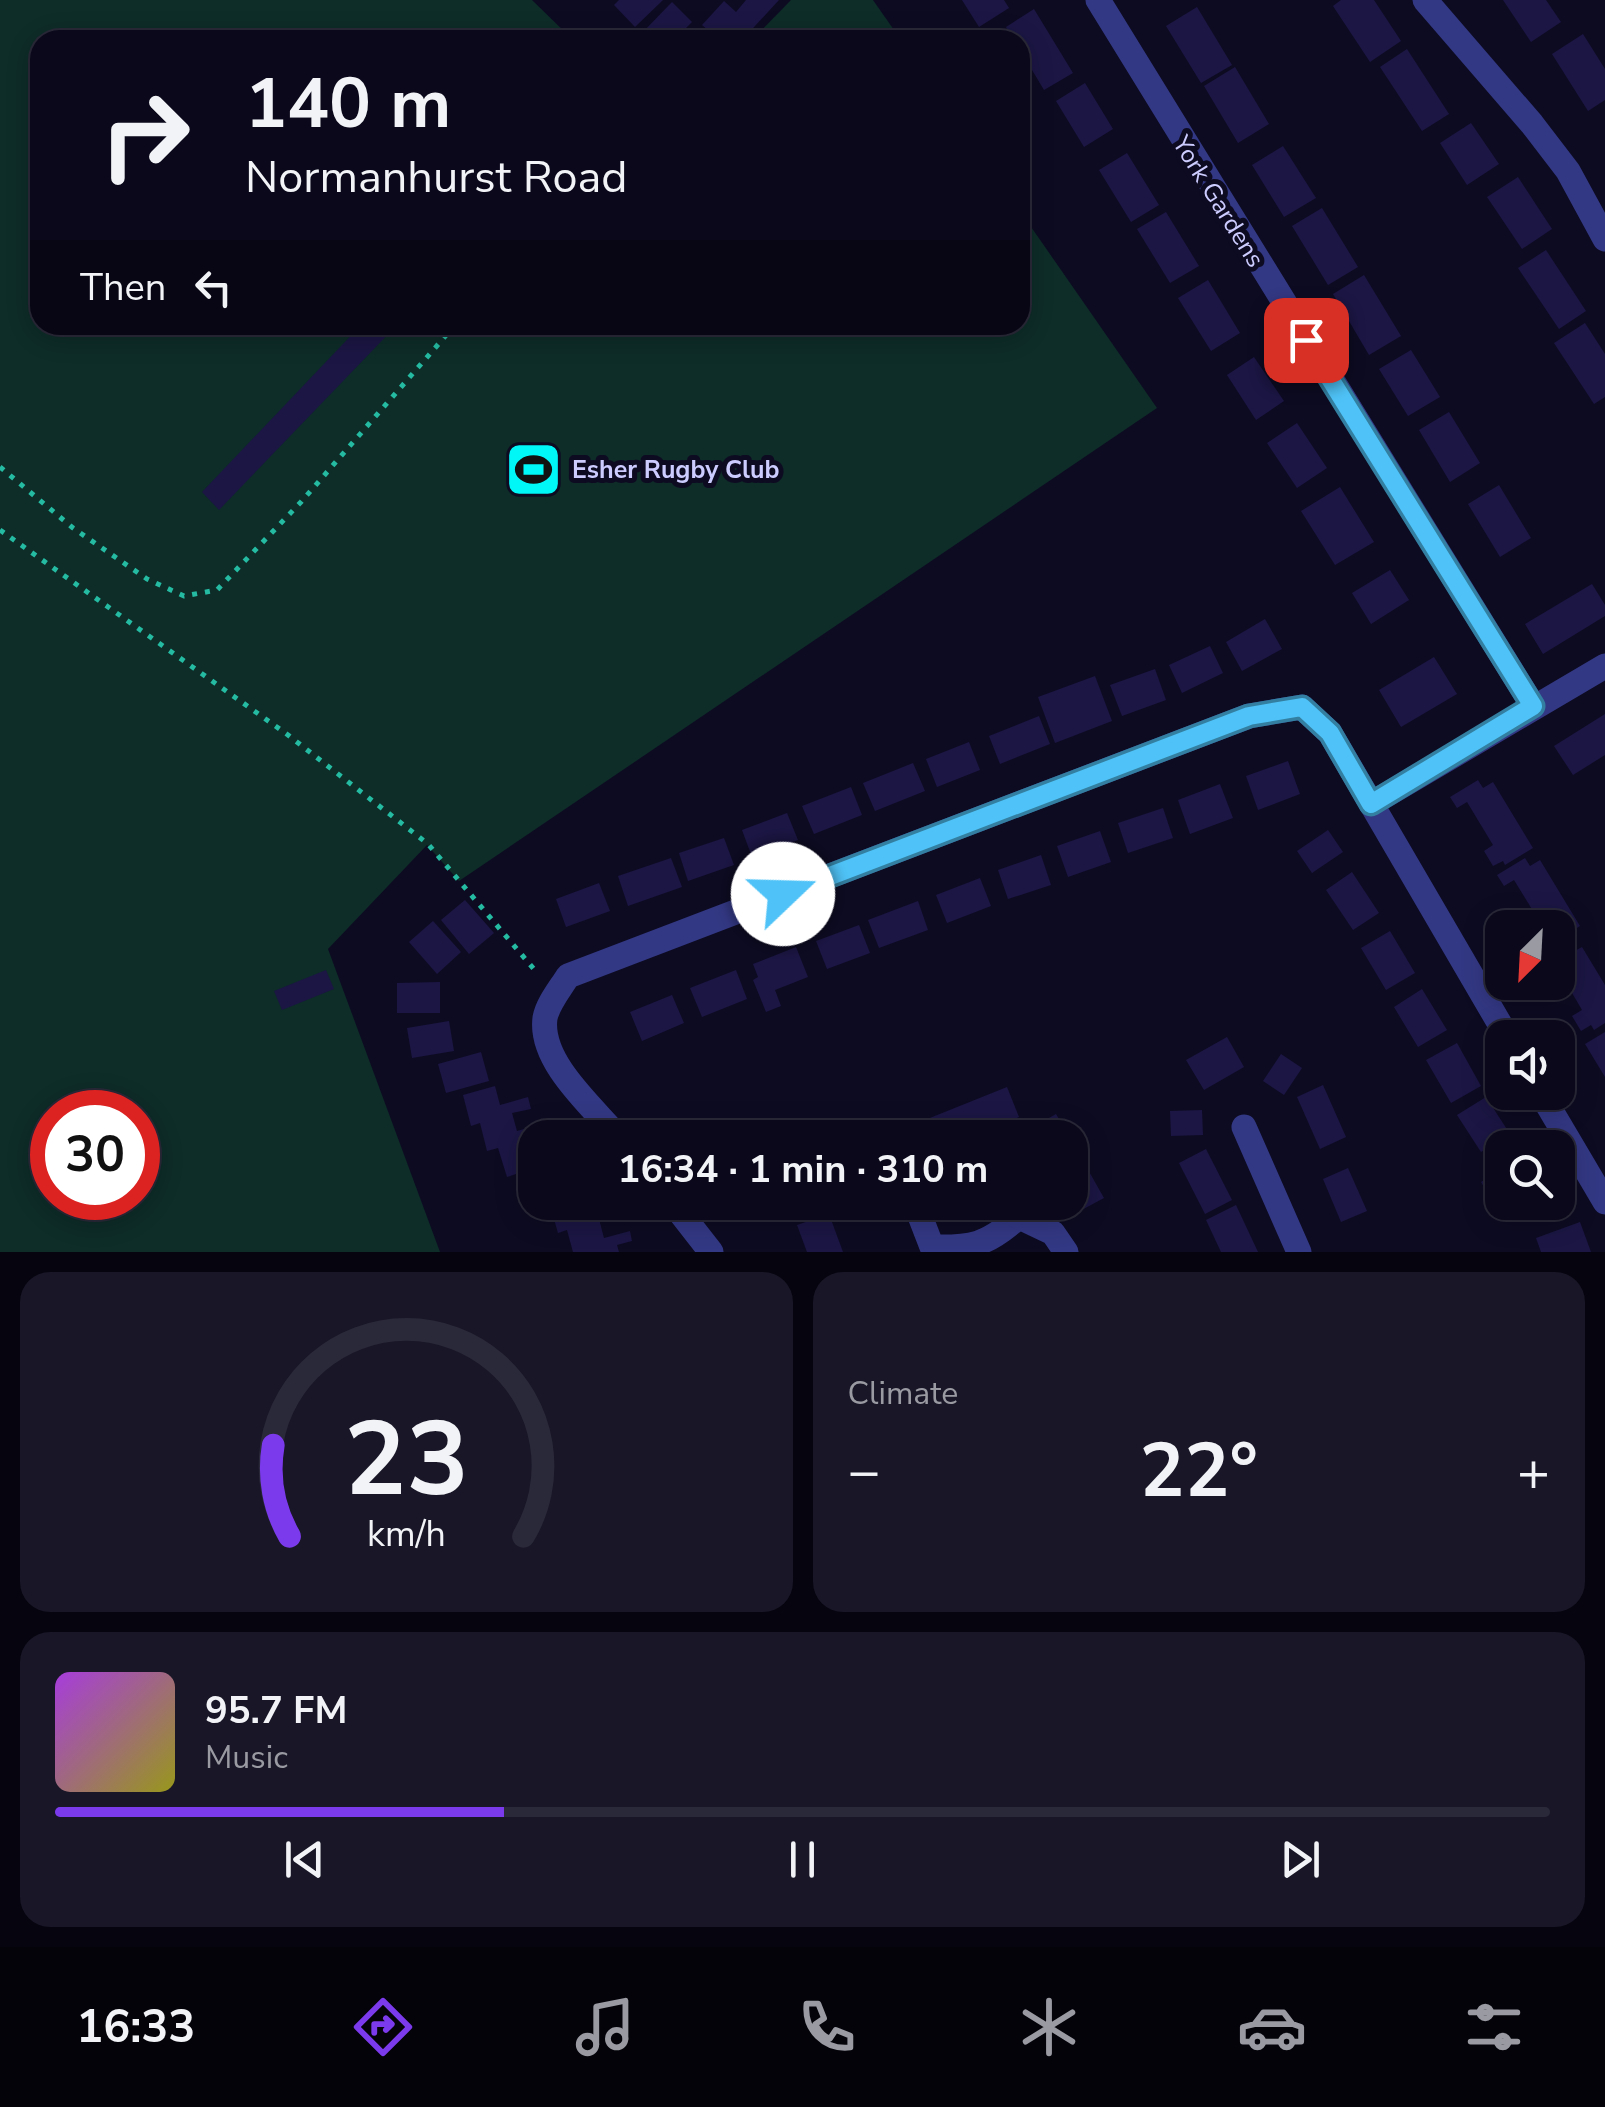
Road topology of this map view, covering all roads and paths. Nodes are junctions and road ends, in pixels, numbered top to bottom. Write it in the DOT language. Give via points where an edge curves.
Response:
graph roads {
  1 [pos="1098,0"];
  2 [pos="1425,0"];
  3 [pos="1605,239"];
  4 [pos="446,335"];
  5 [pos="0,467"];
  6 [pos="0,530"];
  7 [pos="1605,666"];
  8 [pos="1533,706"];
  9 [pos="1371,804"];
  10 [pos="553,998"];
  11 [pos="1497,1020"];
  12 [pos="1551,1110"];
  13 [pos="604,1120"];
  14 [pos="1244,1128"];
  15 [pos="1605,1202"];
  16 [pos="686,1220"];
  17 [pos="922,1220"];
  18 [pos="1015,1220"];
  19 [pos="1019,1220"];
  20 [pos="712,1252"];
  21 [pos="1066,1252"];
  22 [pos="1299,1252"];
  1 -- 8 [label="street, York Gardens"];
  2 -- 3 [label="street" via="1568,171"];
  4 -- 5 [label="path" via="217,590 184,596 147,580"];
  6 -- 10 [label="path" via="288,735 428,844"];
  7 -- 8 [label="street"];
  8 -- 9 [label="street"];
  9 -- 10 [label="street" via="1318,717 1302,707 1249,716 568,976"];
  9 -- 11 [label="street"];
  10 -- 13 [label="street" via="547,1040 556,1062"];
  12 -- 15 [label="street"];
  14 -- 22 [label="street"];
  16 -- 20 [label="street"];
  17 -- 18 [label="street" via="932,1247 961,1248 990,1241"];
  19 -- 21 [label="street" via="1053,1233"];
}
